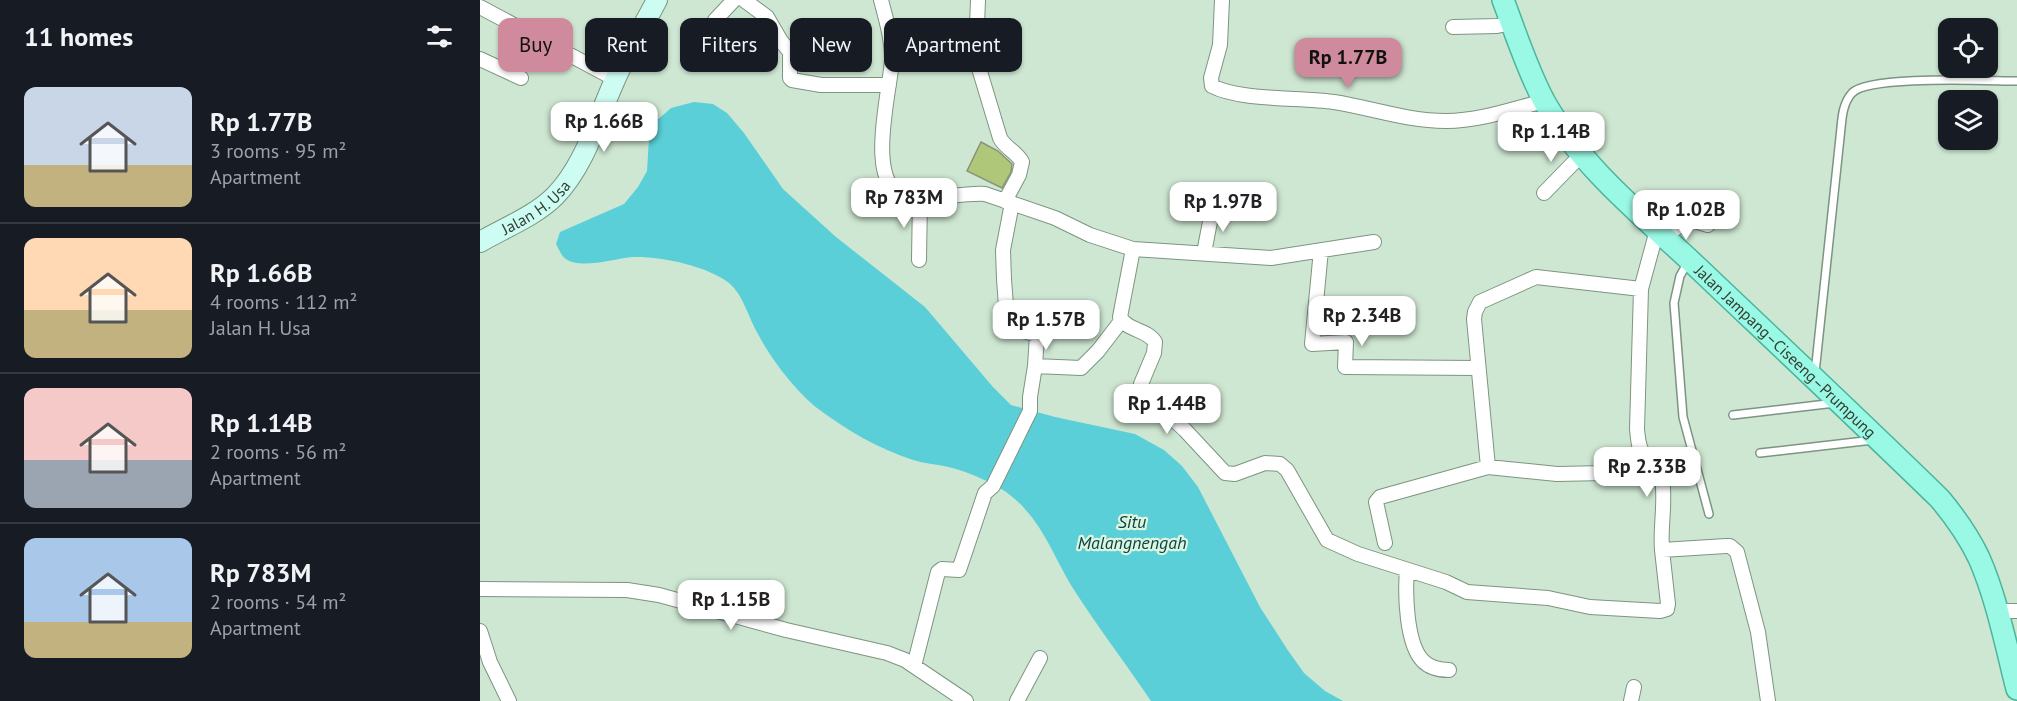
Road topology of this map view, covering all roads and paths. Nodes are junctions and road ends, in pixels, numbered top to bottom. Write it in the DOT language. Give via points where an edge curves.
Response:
graph roads {
  1 [pos="657,0"];
  2 [pos="734,0"];
  3 [pos="744,0"];
  4 [pos="881,0"];
  5 [pos="978,0"];
  6 [pos="1222,0"];
  7 [pos="1503,0"];
  8 [pos="480,7"];
  9 [pos="717,18"];
  10 [pos="1512,23"];
  11 [pos="1453,27"];
  12 [pos="482,62"];
  13 [pos="521,78"];
  14 [pos="615,79"];
  15 [pos="2017,81"];
  16 [pos="889,85"];
  17 [pos="1545,101"];
  18 [pos="1581,155"];
  19 [pos="1544,193"];
  20 [pos="920,198"];
  21 [pos="1008,202"];
  22 [pos="1213,206"];
  23 [pos="1708,225"];
  24 [pos="1660,232"];
  25 [pos="480,242"];
  26 [pos="1374,242"];
  27 [pos="1133,249"];
  28 [pos="1322,250"];
  29 [pos="1204,254"];
  30 [pos="919,260"];
  31 [pos="1689,260"];
  32 [pos="1641,289"];
  33 [pos="1121,321"];
  34 [pos="1035,366"];
  35 [pos="1478,368"];
  36 [pos="1815,379"];
  37 [pos="1841,402"];
  38 [pos="1733,415"];
  39 [pos="1878,439"];
  40 [pos="1760,453"];
  41 [pos="1644,455"];
  42 [pos="1488,467"];
  43 [pos="1709,514"];
  44 [pos="1384,543"];
  45 [pos="1662,550"];
  46 [pos="1407,570"];
  47 [pos="485,589"];
  48 [pos="2007,611"];
  49 [pos="480,631"];
  50 [pos="1040,658"];
  51 [pos="914,666"];
  52 [pos="1449,670"];
  53 [pos="1634,687"];
  54 [pos="2017,689"];
  55 [pos="509,701"];
  56 [pos="966,701"];
  57 [pos="1017,701"];
  58 [pos="1631,701"];
  59 [pos="1768,701"];
  1 -- 14 [label="street, Jalan H. Usa"];
  2 -- 9 [label="street"];
  3 -- 16 [label="street" via="767,17 790,52 792,80 821,85"];
  4 -- 16 [label="street" via="891,49"];
  5 -- 21 [label="street" via="978,65 1000,138 1022,162"];
  6 -- 17 [label="street" via="1220,45 1211,78 1212,86 1218,89 1333,102 1402,118 1446,121 1472,119"];
  7 -- 10 [label="main road, Jalan Jampang–Ciseeng–Prumpung"];
  8 -- 14 [label="street"];
  10 -- 11 [label="street"];
  10 -- 17 [label="main road, Jalan Jampang–Ciseeng–Prumpung"];
  12 -- 13 [label="street"];
  14 -- 25 [label="street, Jalan H. Usa" via="570,180 553,199"];
  15 -- 36 [label="lane" via="1896,82 1871,84 1852,92 1843,109 1840,128"];
  16 -- 20 [label="street" via="882,144 886,176 900,195"];
  17 -- 18 [label="main road, Jalan Jampang–Ciseeng–Prumpung"];
  18 -- 19 [label="street"];
  18 -- 24 [label="main road, Jalan Jampang–Ciseeng–Prumpung"];
  20 -- 21 [label="street" via="974,193"];
  20 -- 30 [label="street"];
  21 -- 27 [label="street"];
  21 -- 34 [label="street" via="1003,249 1006,306 1017,329 1038,335"];
  22 -- 29 [label="street"];
  23 -- 24 [label="street" via="1692,220"];
  24 -- 31 [label="main road, Jalan Jampang–Ciseeng–Prumpung"];
  24 -- 32 [label="street"];
  26 -- 28 [label="street"];
  27 -- 29 [label="street"];
  27 -- 33 [label="street"];
  28 -- 29 [label="street" via="1271,258"];
  28 -- 35 [label="street" via="1312,344 1346,342 1345,367"];
  31 -- 36 [label="main road, Jalan Jampang–Ciseeng–Prumpung"];
  31 -- 43 [label="lane" via="1680,276 1674,303 1683,417"];
  32 -- 35 [label="street" via="1544,277 1527,279 1480,302 1475,312"];
  32 -- 41 [label="street" via="1637,429"];
  33 -- 34 [label="street" via="1081,368"];
  33 -- 46 [label="street" via="1155,342 1141,384 1143,391 1219,468 1231,475 1265,463 1280,464 1327,540"];
  34 -- 51 [label="street" via="1030,411 993,486 985,493 959,570 938,572"];
  35 -- 42 [label="street"];
  36 -- 37 [label="main road, Jalan Jampang–Ciseeng–Prumpung"];
  37 -- 38 [label="lane"];
  37 -- 39 [label="main road, Jalan Jampang–Ciseeng–Prumpung"];
  39 -- 40 [label="lane"];
  39 -- 48 [label="main road, Jalan Jampang–Ciseeng–Prumpung" via="1952,514"];
  41 -- 42 [label="street" via="1605,473 1557,474"];
  41 -- 45 [label="street" via="1657,466 1662,478"];
  42 -- 44 [label="street" via="1380,498 1376,502"];
  45 -- 46 [label="street" via="1668,604 1664,611 1476,594"];
  45 -- 59 [label="street" via="1730,546 1737,552 1758,632"];
  46 -- 52 [label="street" via="1410,626 1418,655 1432,668"];
  47 -- 51 [label="street" via="627,590 659,595 887,653"];
  48 -- 54 [label="main road, Jalan Jampang–Ciseeng–Prumpung"];
  49 -- 55 [label="street"];
  50 -- 57 [label="street"];
  51 -- 56 [label="street"];
  53 -- 58 [label="street"];
}
